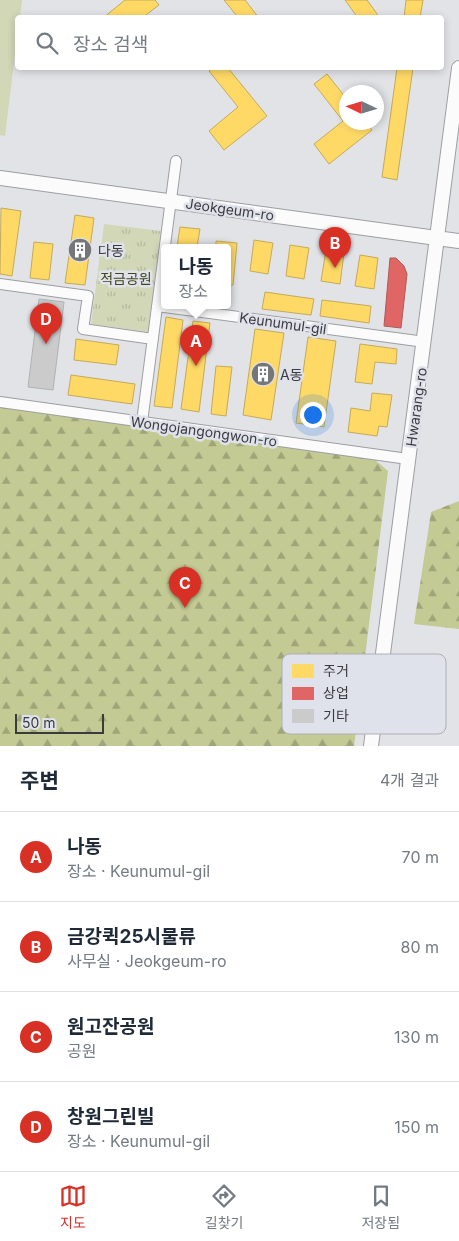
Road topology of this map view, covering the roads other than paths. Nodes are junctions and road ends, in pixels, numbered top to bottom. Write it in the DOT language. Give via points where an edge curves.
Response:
graph roads {
  1 [pos="459,68"];
  2 [pos="176,161"];
  3 [pos="0,178"];
  4 [pos="170,201"];
  5 [pos="437,238"];
  6 [pos="459,241"];
  7 [pos="165,244"];
  8 [pos="161,274"];
  9 [pos="0,284"];
  10 [pos="157,306"];
  11 [pos="161,307"];
  12 [pos="179,309"];
  13 [pos="153,338"];
  14 [pos="425,342"];
  15 [pos="0,402"];
  16 [pos="142,422"];
  17 [pos="408,459"];
  18 [pos="383,654"];
  1 -- 5 [label="street, Hwarang-ro"];
  2 -- 4 [label="street"];
  3 -- 4 [label="street, Jeokgeum-ro"];
  4 -- 5 [label="street, Jeokgeum-ro"];
  4 -- 7 [label="street"];
  5 -- 6 [label="street, Jeokgeum-ro"];
  5 -- 14 [label="street, Hwarang-ro"];
  8 -- 10 [label="street"];
  9 -- 13 [label="street" via="88,296 83,329"];
  10 -- 11 [label="street, Keunumul-gil"];
  10 -- 13 [label="street"];
  12 -- 14 [label="street, Keunumul-gil"];
  13 -- 16 [label="street"];
  14 -- 17 [label="street, Hwarang-ro"];
  15 -- 16 [label="street, Wongojangongwon-ro"];
  16 -- 17 [label="street, Wongojangongwon-ro"];
  17 -- 18 [label="street, Hwarang-ro"];
}
